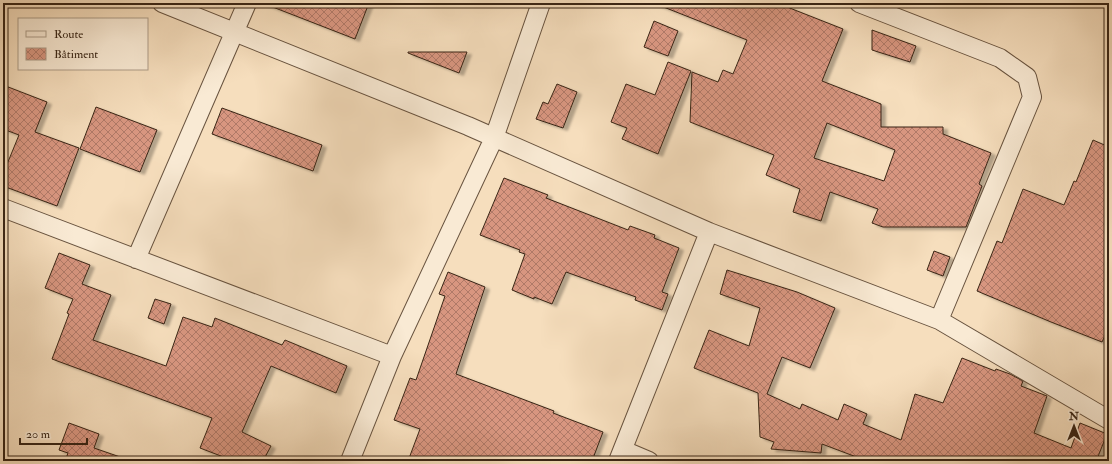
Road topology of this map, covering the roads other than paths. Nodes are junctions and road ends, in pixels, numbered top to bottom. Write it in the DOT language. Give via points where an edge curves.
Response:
graph roads {
  1 [pos="162,3"];
  2 [pos="247,3"];
  3 [pos="541,3"];
  4 [pos="859,3"];
  5 [pos="234,32"];
  6 [pos="494,138"];
  7 [pos="3,208"];
  8 [pos="709,232"];
  9 [pos="136,259"];
  10 [pos="939,320"];
  11 [pos="392,356"];
  12 [pos="1109,420"];
  13 [pos="621,456"];
  14 [pos="350,461"];
  15 [pos="649,461"];
  1 -- 5 [label="street"];
  2 -- 5 [label="street"];
  3 -- 6 [label="street"];
  4 -- 10 [label="street" via="1000,58 1027,77 1032,97"];
  5 -- 6 [label="street"];
  5 -- 9 [label="street"];
  6 -- 8 [label="street"];
  6 -- 11 [label="street"];
  7 -- 9 [label="street"];
  8 -- 10 [label="street"];
  8 -- 13 [label="street"];
  9 -- 11 [label="street"];
  10 -- 12 [label="street"];
  11 -- 14 [label="street"];
  13 -- 15 [label="street"];
}
